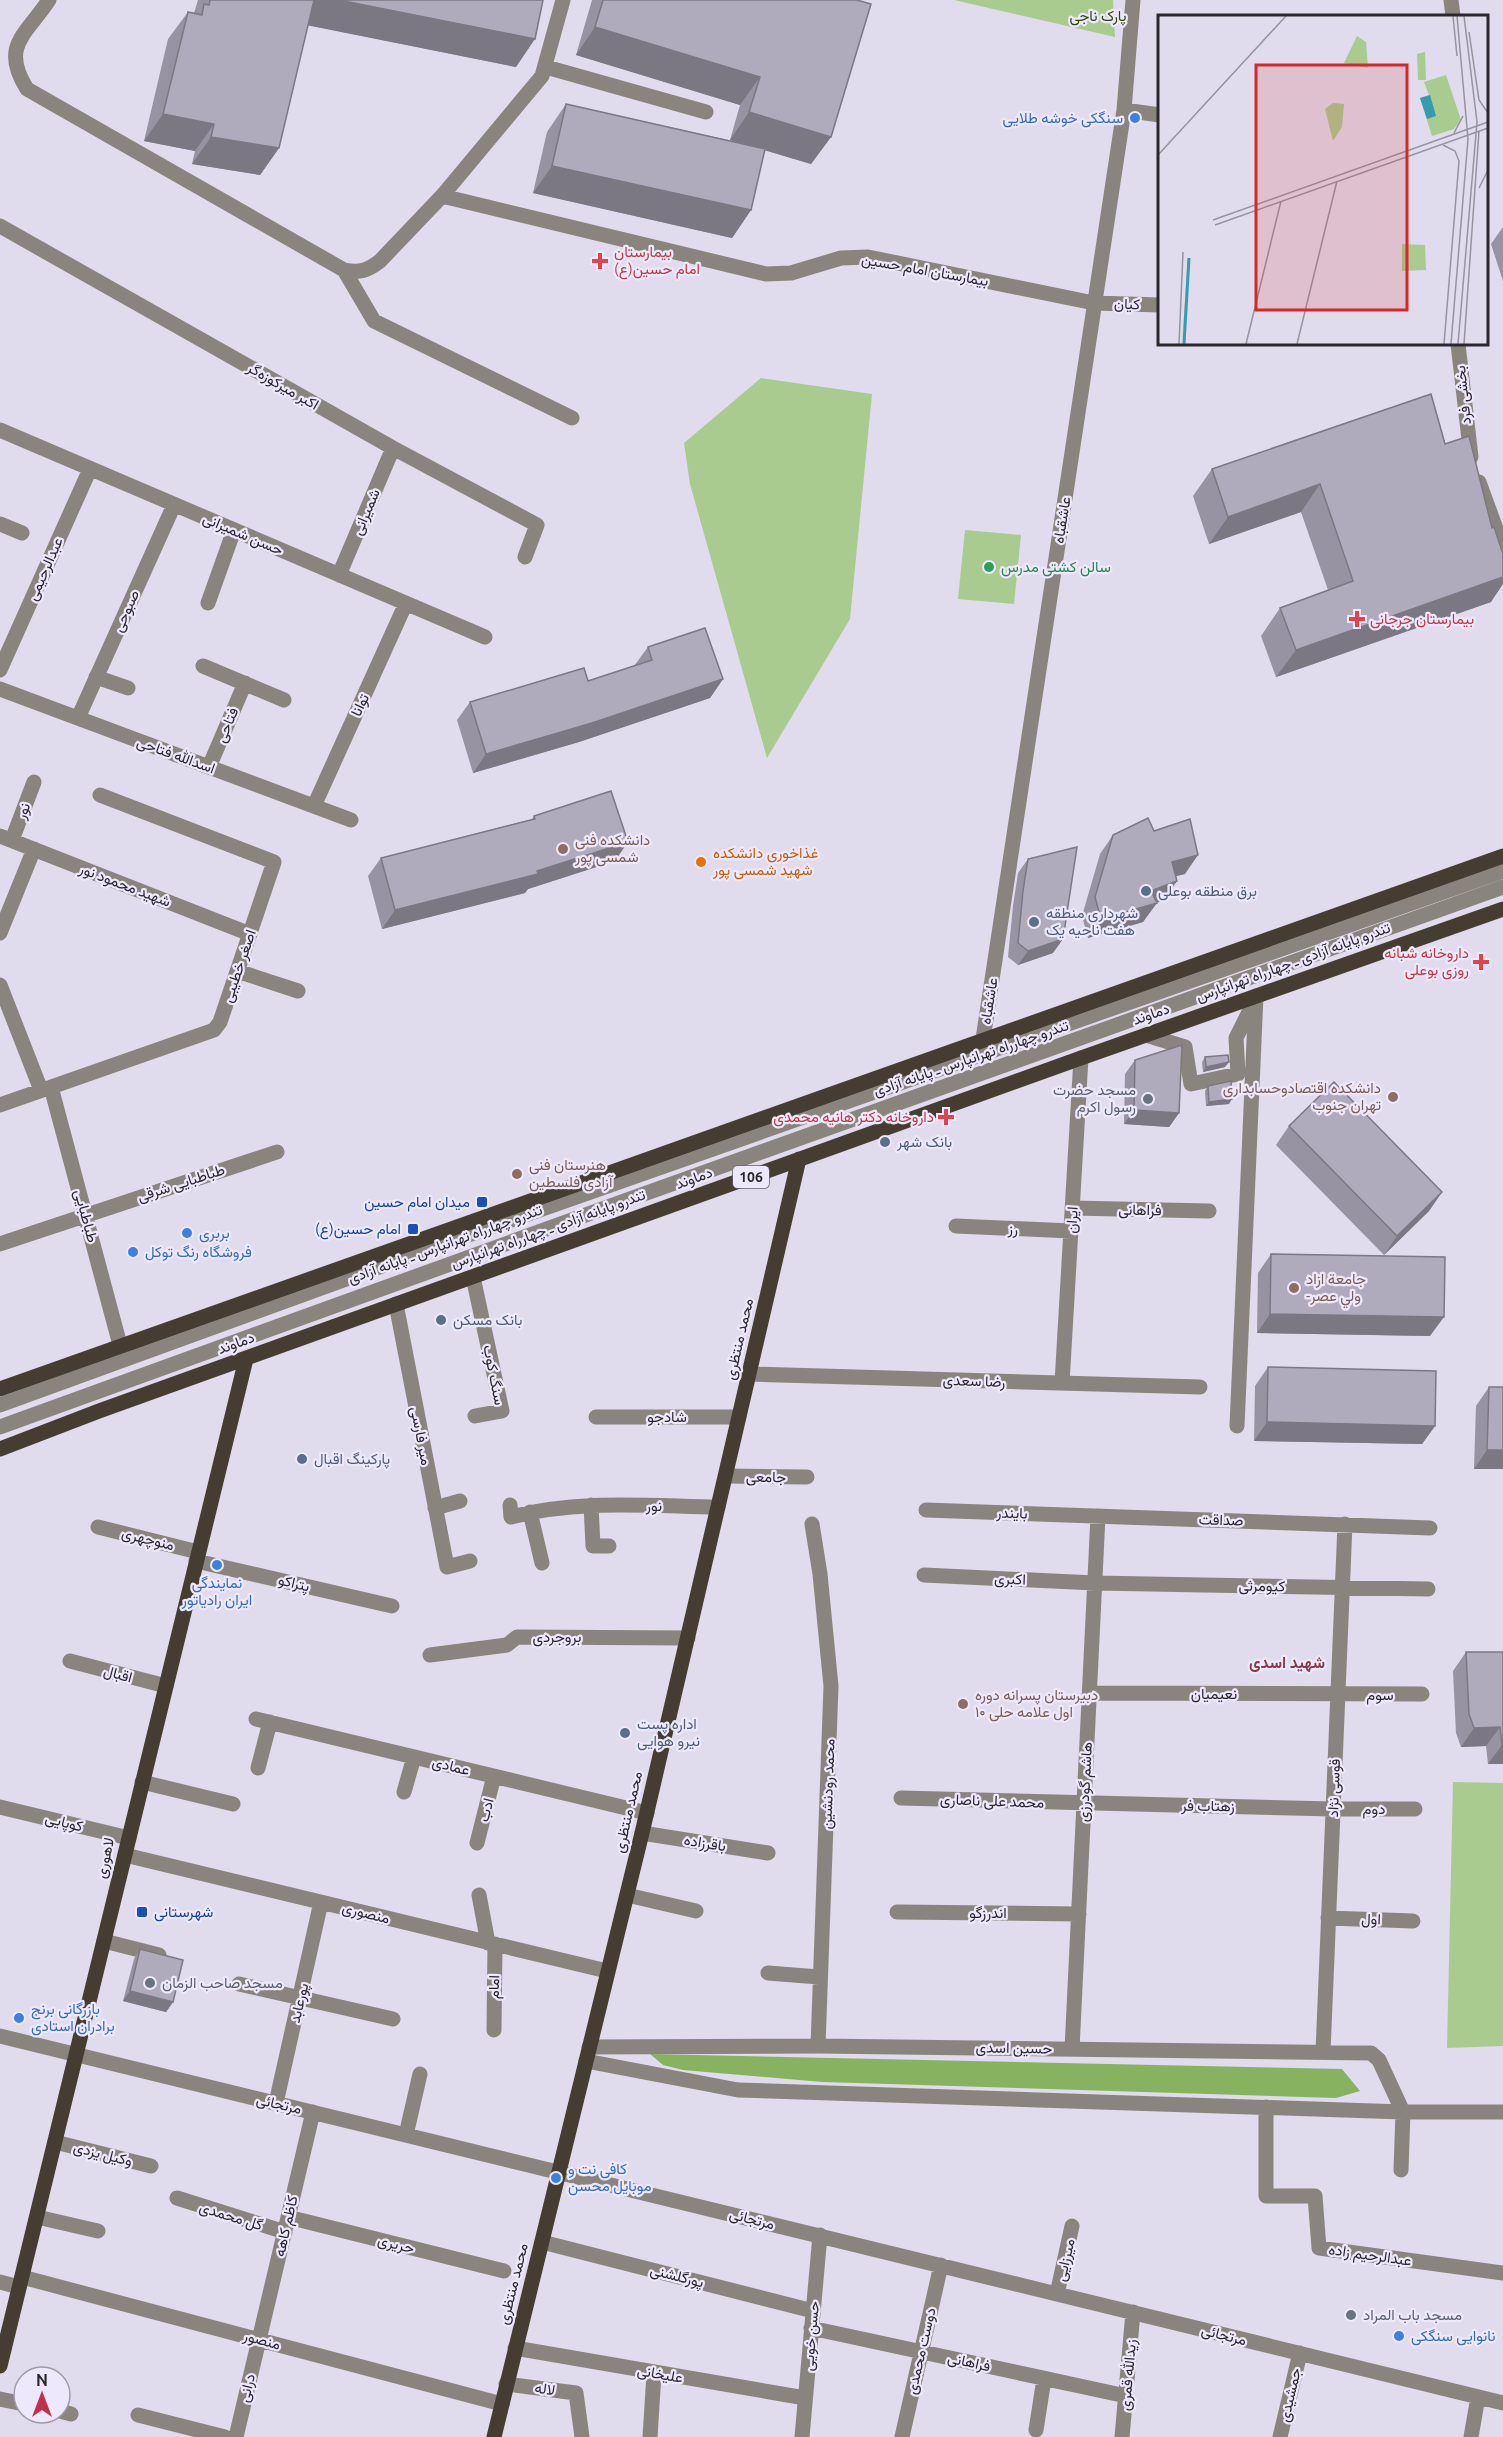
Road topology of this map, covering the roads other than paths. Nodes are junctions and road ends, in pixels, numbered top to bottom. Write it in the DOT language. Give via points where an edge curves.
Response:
graph roads {
  1 [pos="49,0"];
  2 [pos="563,0"];
  3 [pos="1133,0"];
  4 [pos="1451,0"];
  5 [pos="1453,15"];
  6 [pos="546,67"];
  7 [pos="1124,110"];
  8 [pos="706,112"];
  9 [pos="1158,115"];
  10 [pos="441,196"];
  11 [pos="0,226"];
  12 [pos="344,270"];
  13 [pos="1094,303"];
  14 [pos="1158,305"];
  15 [pos="1458,345"];
  16 [pos="572,418"];
  17 [pos="0,430"];
  18 [pos="393,448"];
  19 [pos="90,469"];
  20 [pos="174,505"];
  21 [pos="0,524"];
  22 [pos="234,530"];
  23 [pos="22,533"];
  24 [pos="1503,548"];
  25 [pos="525,557"];
  26 [pos="339,575"];
  27 [pos="208,603"];
  28 [pos="406,603"];
  29 [pos="485,637"];
  30 [pos="203,666"];
  31 [pos="0,670"];
  32 [pos="96,677"];
  33 [pos="245,683"];
  34 [pos="128,688"];
  35 [pos="0,689"];
  36 [pos="284,700"];
  37 [pos="78,718"];
  38 [pos="209,767"];
  39 [pos="34,782"];
  40 [pos="100,795"];
  41 [pos="314,806"];
  42 [pos="351,820"];
  43 [pos="6,838"];
  44 [pos="34,849"];
  45 [pos="1503,856"];
  46 [pos="1503,871"];
  47 [pos="1503,888"];
  48 [pos="1503,909"];
  49 [pos="0,933"];
  50 [pos="250,934"];
  51 [pos="237,971"];
  52 [pos="0,985"];
  53 [pos="298,991"];
  54 [pos="1256,996"];
  55 [pos="1146,1035"];
  56 [pos="983,1039"];
  57 [pos="1081,1058"];
  58 [pos="46,1089"];
  59 [pos="0,1105"];
  60 [pos="277,1152"];
  61 [pos="799,1159"];
  62 [pos="1072,1208"];
  63 [pos="1209,1211"];
  64 [pos="85,1215"];
  65 [pos="956,1226"];
  66 [pos="1071,1231"];
  67 [pos="0,1244"];
  68 [pos="473,1277"];
  69 [pos="396,1304"];
  70 [pos="120,1345"];
  71 [pos="246,1359"];
  72 [pos="749,1374"];
  73 [pos="1062,1383"];
  74 [pos="1200,1387"];
  75 [pos="0,1389"];
  76 [pos="0,1405"];
  77 [pos="475,1416"];
  78 [pos="596,1417"];
  79 [pos="739,1417"];
  80 [pos="1237,1426"];
  81 [pos="0,1427"];
  82 [pos="0,1449"];
  83 [pos="726,1476"];
  84 [pos="807,1477"];
  85 [pos="460,1501"];
  86 [pos="510,1505"];
  87 [pos="591,1505"];
  88 [pos="718,1507"];
  89 [pos="435,1508"];
  90 [pos="926,1510"];
  91 [pos="530,1512"];
  92 [pos="1098,1516"];
  93 [pos="812,1524"];
  94 [pos="1345,1524"];
  95 [pos="98,1527"];
  96 [pos="1430,1528"];
  97 [pos="609,1546"];
  98 [pos="197,1556"];
  99 [pos="470,1561"];
  100 [pos="542,1563"];
  101 [pos="924,1575"];
  102 [pos="1095,1583"];
  103 [pos="1342,1587"];
  104 [pos="1428,1589"];
  105 [pos="392,1606"];
  106 [pos="688,1638"];
  107 [pos="430,1655"];
  108 [pos="70,1661"];
  109 [pos="166,1686"];
  110 [pos="1090,1693"];
  111 [pos="1422,1694"];
  112 [pos="1337,1695"];
  113 [pos="414,1757"];
  114 [pos="258,1768"];
  115 [pos="494,1776"];
  116 [pos="142,1782"];
  117 [pos="404,1792"];
  118 [pos="901,1798"];
  119 [pos="233,1804"];
  120 [pos="1084,1804"];
  121 [pos="0,1807"];
  122 [pos="1333,1809"];
  123 [pos="1415,1809"];
  124 [pos="647,1813"];
  125 [pos="642,1833"];
  126 [pos="129,1838"];
  127 [pos="477,1843"];
  128 [pos="768,1853"];
  129 [pos="125,1855"];
  130 [pos="480,1895"];
  131 [pos="627,1895"];
  132 [pos="321,1902"];
  133 [pos="696,1911"];
  134 [pos="897,1912"];
  135 [pos="1079,1914"];
  136 [pos="1328,1918"];
  137 [pos="1413,1921"];
  138 [pos="104,1941"];
  139 [pos="492,1943"];
  140 [pos="177,1960"];
  141 [pos="607,1971"];
  142 [pos="768,1973"];
  143 [pos="819,1977"];
  144 [pos="239,1984"];
  145 [pos="300,1997"];
  146 [pos="393,2019"];
  147 [pos="494,2030"];
  148 [pos="0,2036"];
  149 [pos="818,2046"];
  150 [pos="1072,2049"];
  151 [pos="1323,2052"];
  152 [pos="76,2054"];
  153 [pos="588,2054"];
  154 [pos="420,2074"];
  155 [pos="276,2103"];
  156 [pos="1266,2107"];
  157 [pos="313,2112"];
  158 [pos="1403,2112"];
  159 [pos="1503,2112"];
  160 [pos="406,2135"];
  161 [pos="55,2142"];
  162 [pos="151,2166"];
  163 [pos="1401,2170"];
  164 [pos="559,2171"];
  165 [pos="177,2198"];
  166 [pos="37,2217"];
  167 [pos="287,2224"];
  168 [pos="1072,2226"];
  169 [pos="98,2231"];
  170 [pos="820,2235"];
  171 [pos="542,2242"];
  172 [pos="941,2265"];
  173 [pos="504,2271"];
  174 [pos="1503,2273"];
  175 [pos="0,2282"];
  176 [pos="21,2282"];
  177 [pos="1057,2294"];
  178 [pos="813,2311"];
  179 [pos="1133,2312"];
  180 [pos="811,2328"];
  181 [pos="259,2340"];
  182 [pos="515,2348"];
  183 [pos="921,2352"];
  184 [pos="1300,2353"];
  185 [pos="0,2366"];
  186 [pos="654,2374"];
  187 [pos="1044,2379"];
  188 [pos="507,2384"];
  189 [pos="1126,2396"];
  190 [pos="1478,2397"];
  191 [pos="805,2398"];
  192 [pos="502,2403"];
  193 [pos="1503,2403"];
  194 [pos="138,2415"];
  195 [pos="1036,2430"];
  196 [pos="225,2437"];
  197 [pos="236,2437"];
  198 [pos="494,2437"];
  199 [pos="582,2437"];
  200 [pos="650,2437"];
  201 [pos="802,2437"];
  202 [pos="902,2437"];
  203 [pos="1122,2437"];
  204 [pos="1280,2437"];
  205 [pos="1471,2437"];
  1 -- 12 [label="street" via="4,48 5,64 15,80"];
  2 -- 6 [label="street"];
  3 -- 7 [label="street, عاشقباه"];
  4 -- 5 [label="street"];
  6 -- 8 [label="street"];
  6 -- 10 [label="street"];
  7 -- 9 [label="street"];
  7 -- 13 [label="street, عاشقباه"];
  10 -- 12 [label="street" via="380,261 358,273"];
  10 -- 13 [label="street, بیمارستان امام حسین" via="766,274 791,273 841,258 868,257"];
  11 -- 18 [label="street, اکبر میرکوزه‌گر"];
  12 -- 16 [label="street" via="374,321"];
  13 -- 14 [label="street, کیان"];
  13 -- 56 [label="street, عاشقباه"];
  15 -- 24 [label="street, بخشی فرد" via="1470,455"];
  17 -- 19 [label="street, حسن شمیرانی"];
  18 -- 25 [label="street, اکبر میرکوزه‌گر" via="537,525"];
  18 -- 26 [label="street, شمیرانی"];
  19 -- 20 [label="street, حسن شمیرانی"];
  19 -- 31 [label="street, عبدالرحیمی"];
  20 -- 22 [label="street, حسن شمیرانی"];
  20 -- 32 [label="street, صبوحی"];
  21 -- 23 [label="street"];
  22 -- 26 [label="street, حسن شمیرانی"];
  22 -- 27 [label="street"];
  26 -- 28 [label="street, حسن شمیرانی"];
  28 -- 29 [label="street, حسن شمیرانی"];
  28 -- 41 [label="street, توانا"];
  30 -- 33 [label="street"];
  32 -- 34 [label="street"];
  32 -- 37 [label="street, صبوحی"];
  33 -- 36 [label="street"];
  33 -- 38 [label="street, فتاحی"];
  35 -- 37 [label="street, اسدالله فتاحی"];
  37 -- 38 [label="street, اسدالله فتاحی"];
  38 -- 41 [label="street, اسدالله فتاحی"];
  39 -- 43 [label="street, نور"];
  40 -- 50 [label="street, اصغر خطیبی" via="274,862"];
  41 -- 42 [label="street, اسدالله فتاحی"];
  43 -- 44 [label="street, شهید محمود نور"];
  44 -- 49 [label="street"];
  44 -- 50 [label="street, شهید محمود نور"];
  45 -- 56 [label="main road"];
  46 -- 76 [label="street, تندرو چهارراه تهرانپارس ـ پایانه آزادی" via="445,1243"];
  47 -- 81 [label="street, تندرو پایانه آزادی ـ چهارراه تهرانپارس"];
  48 -- 54 [label="main road, دماوند / 106"];
  50 -- 51 [label="street, اصغر خطیبی"];
  51 -- 53 [label="street"];
  51 -- 58 [label="street, اصغر خطیبی" via="214,1030"];
  52 -- 58 [label="street, طباطبایی"];
  54 -- 55 [label="main road, دماوند / 106"];
  54 -- 55 [label="street" via="1236,1038 1238,1074 1191,1084 1185,1047"];
  54 -- 80 [label="street"];
  55 -- 57 [label="main road, دماوند / 106"];
  56 -- 70 [label="main road"];
  57 -- 61 [label="main road, دماوند / 106"];
  57 -- 62 [label="street, ایران"];
  58 -- 59 [label="street, اصغر خطیبی"];
  58 -- 64 [label="street, طباطبایی"];
  60 -- 64 [label="street, طباطبایی شرقی"];
  61 -- 68 [label="main road, دماوند / 106"];
  61 -- 72 [label="main road, محمد منتظری"];
  62 -- 63 [label="street, فراهانی"];
  62 -- 66 [label="street, ایران"];
  64 -- 67 [label="street, طباطبایی شرقی"];
  64 -- 70 [label="street, طباطبایی"];
  65 -- 66 [label="street, رز"];
  66 -- 73 [label="street, ایران"];
  68 -- 69 [label="main road, دماوند / 106"];
  68 -- 77 [label="street, سنگ کوب" via="502,1411"];
  69 -- 71 [label="main road, دماوند / 106"];
  69 -- 89 [label="street, میر فارسی"];
  70 -- 75 [label="main road"];
  71 -- 82 [label="main road, دماوند / 106"];
  71 -- 98 [label="main road, لاهوری"];
  72 -- 73 [label="street, رضا سعدی"];
  72 -- 79 [label="main road, محمد منتظری"];
  73 -- 74 [label="street, رضا سعدی"];
  78 -- 79 [label="street, شادجو"];
  79 -- 83 [label="main road, محمد منتظری"];
  83 -- 84 [label="street, جامعی"];
  83 -- 88 [label="main road, محمد منتظری"];
  85 -- 89 [label="street"];
  86 -- 91 [label="street" via="511,1517"];
  87 -- 88 [label="street, نور"];
  87 -- 91 [label="street, نور"];
  87 -- 97 [label="street" via="592,1546"];
  88 -- 106 [label="main road, محمد منتظری"];
  89 -- 99 [label="street, میر فارسی" via="447,1567"];
  90 -- 92 [label="street, بایندر"];
  91 -- 100 [label="street"];
  92 -- 94 [label="street, صداقت"];
  92 -- 102 [label="street, هاشم گودرزی"];
  93 -- 143 [label="street, محمد رودنشین" via="831,1686"];
  94 -- 96 [label="street, صداقت"];
  94 -- 103 [label="street, قوسی نژاد"];
  95 -- 98 [label="street, منوچهری"];
  98 -- 105 [label="street, پتراکو"];
  98 -- 109 [label="main road, لاهوری"];
  101 -- 102 [label="street, اکبری"];
  102 -- 103 [label="street, کیومرثی"];
  102 -- 110 [label="street, هاشم گودرزی"];
  103 -- 104 [label="street, کیومرثی"];
  103 -- 112 [label="street, قوسی نژاد"];
  106 -- 107 [label="street, بروجردی" via="517,1636 507,1645"];
  106 -- 124 [label="main road, محمد منتظری"];
  108 -- 109 [label="street, اقبال"];
  109 -- 116 [label="main road, لاهوری"];
  110 -- 112 [label="street, نعیمیان"];
  110 -- 120 [label="street, هاشم گودرزی"];
  111 -- 112 [label="street, سوم"];
  112 -- 122 [label="street, قوسی نژاد"];
  113 -- 114 [label="street, عمادی" via="263,1721"];
  113 -- 115 [label="street, عمادی"];
  113 -- 117 [label="street"];
  115 -- 124 [label="street, عمادی"];
  115 -- 127 [label="street, ادب"];
  116 -- 119 [label="street"];
  116 -- 126 [label="main road, لاهوری"];
  118 -- 120 [label="street, محمد علی ناصاری"];
  120 -- 122 [label="street, زهتاب فر"];
  120 -- 135 [label="street, هاشم گودرزی"];
  121 -- 126 [label="street, کوپایی"];
  122 -- 123 [label="street, دوم"];
  122 -- 136 [label="street, قوسی نژاد"];
  124 -- 125 [label="main road, محمد منتظری"];
  125 -- 128 [label="street, باقرزاده"];
  125 -- 131 [label="main road, محمد منتظری"];
  126 -- 129 [label="main road, لاهوری"];
  129 -- 132 [label="street, منصوری"];
  129 -- 138 [label="main road, لاهوری"];
  130 -- 139 [label="street, امام"];
  131 -- 133 [label="street"];
  131 -- 141 [label="main road, محمد منتظری"];
  132 -- 139 [label="street, منصوری"];
  132 -- 145 [label="street, پورعابد"];
  134 -- 135 [label="street, اندرزگو"];
  135 -- 150 [label="street, هاشم گودرزی"];
  136 -- 137 [label="street, اول"];
  136 -- 151 [label="street, قوسی نژاد"];
  138 -- 140 [label="street"];
  138 -- 152 [label="main road, لاهوری"];
  139 -- 141 [label="street, منصوری"];
  139 -- 147 [label="street, امام"];
  141 -- 153 [label="main road, محمد منتظری"];
  142 -- 143 [label="street"];
  143 -- 149 [label="street, محمد رودنشین"];
  144 -- 145 [label="street"];
  145 -- 146 [label="street"];
  145 -- 155 [label="street, پورعابد"];
  148 -- 152 [label="street, مرتجائی"];
  149 -- 150 [label="street, حسین اسدی"];
  149 -- 153 [label="street, حسین اسدی"];
  150 -- 151 [label="street, حسین اسدی"];
  151 -- 158 [label="street, حسین اسدی" via="1371,2053 1379,2060"];
  152 -- 155 [label="street, مرتجائی"];
  152 -- 161 [label="main road, لاهوری"];
  153 -- 156 [label="street" via="738,2090"];
  153 -- 164 [label="main road, محمد منتظری"];
  154 -- 160 [label="street"];
  155 -- 157 [label="street, مرتجائی"];
  156 -- 158 [label="street"];
  156 -- 174 [label="street, عبدالرحیم زاده" via="1266,2196 1315,2196 1319,2248"];
  157 -- 160 [label="street, مرتجائی"];
  157 -- 167 [label="street, کاظم کاهه"];
  158 -- 159 [label="street"];
  158 -- 163 [label="street"];
  160 -- 164 [label="street, مرتجائی"];
  161 -- 162 [label="street, وکیل یزدی"];
  161 -- 166 [label="main road, لاهوری"];
  164 -- 170 [label="street, مرتجائی"];
  164 -- 171 [label="main road, محمد منتظری"];
  165 -- 167 [label="street, گل محمدی"];
  166 -- 169 [label="street"];
  166 -- 176 [label="main road, لاهوری"];
  167 -- 173 [label="street, حریری"];
  167 -- 181 [label="street, کاظم کاهه"];
  168 -- 177 [label="street, میرزایی"];
  170 -- 172 [label="street, مرتجائی"];
  170 -- 178 [label="street, حسن خویی"];
  171 -- 178 [label="street, پورگلشنی"];
  171 -- 182 [label="main road, محمد منتظری"];
  172 -- 177 [label="street, مرتجائی"];
  172 -- 183 [label="street, دوست محمدی"];
  175 -- 176 [label="street, منصور"];
  176 -- 181 [label="street, منصور"];
  176 -- 185 [label="main road, لاهوری"];
  177 -- 179 [label="street, مرتجائی"];
  178 -- 180 [label="street, حسن خویی"];
  179 -- 184 [label="street, مرتجائی"];
  179 -- 189 [label="street, زیدالله قمری"];
  180 -- 183 [label="street, فراهانی"];
  180 -- 191 [label="street, حسن خویی"];
  181 -- 192 [label="street, منصور"];
  181 -- 197 [label="street, درانی"];
  182 -- 186 [label="street, علیخانی"];
  182 -- 188 [label="main road, محمد منتظری"];
  183 -- 187 [label="street, فراهانی"];
  183 -- 202 [label="street, دوست محمدی"];
  184 -- 190 [label="street, مرتجائی"];
  184 -- 204 [label="street, جمشیدی"];
  186 -- 191 [label="street, علیخانی"];
  186 -- 200 [label="street"];
  187 -- 189 [label="street, فراهانی"];
  187 -- 195 [label="street"];
  188 -- 192 [label="main road, محمد منتظری"];
  188 -- 199 [label="street, لاله" via="576,2393"];
  189 -- 203 [label="street, زیدالله قمری"];
  190 -- 193 [label="street, مرتجائی"];
  190 -- 205 [label="street"];
  191 -- 201 [label="street, حسن خویی"];
  192 -- 198 [label="main road, محمد منتظری"];
  194 -- 196 [label="street"];
}
